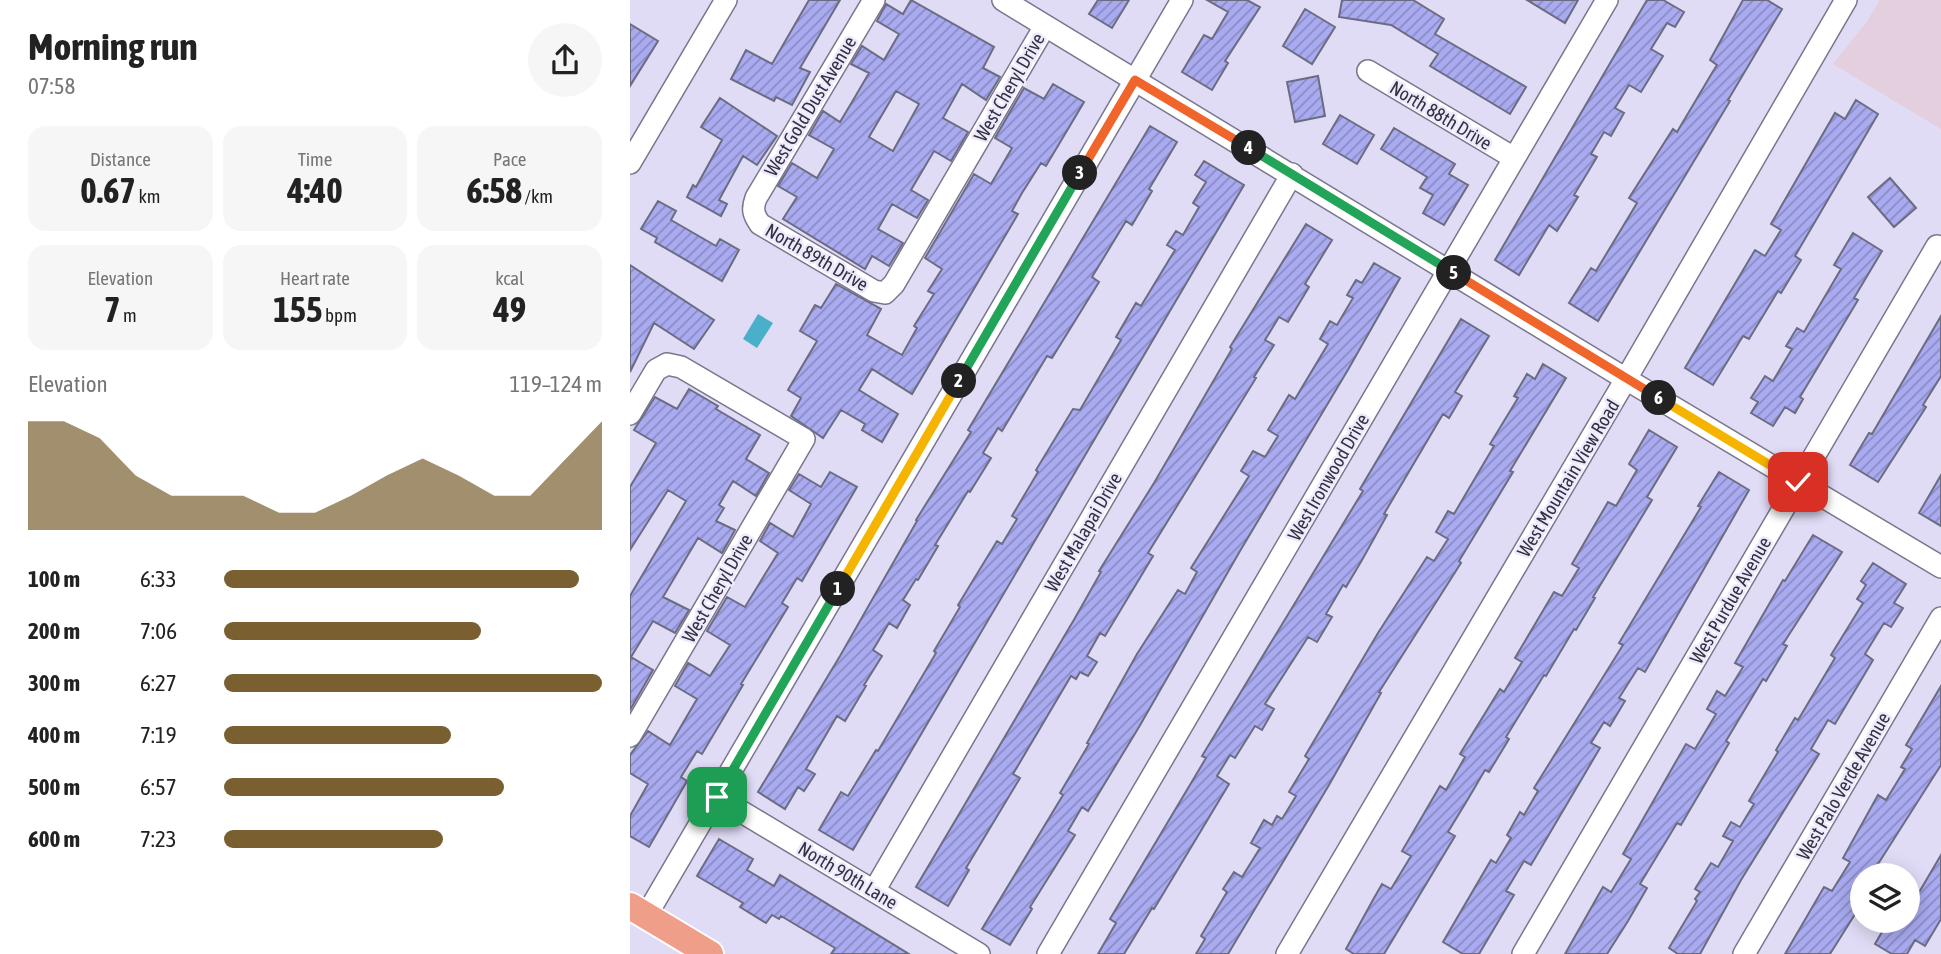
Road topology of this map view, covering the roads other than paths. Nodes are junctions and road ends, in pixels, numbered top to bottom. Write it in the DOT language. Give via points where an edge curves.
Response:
graph roads {
  1 [pos="726,0"];
  2 [pos="873,0"];
  3 [pos="1003,0"];
  4 [pos="1182,0"];
  5 [pos="1607,0"];
  6 [pos="1846,0"];
  7 [pos="1045,26"];
  8 [pos="1368,71"];
  9 [pos="1135,80"];
  10 [pos="1514,158"];
  11 [pos="630,163"];
  12 [pos="1292,174"];
  13 [pos="753,215"];
  14 [pos="1939,247"];
  15 [pos="1449,270"];
  16 [pos="885,293"];
  17 [pos="1626,379"];
  18 [pos="630,414"];
  19 [pos="1798,482"];
  20 [pos="1941,566"];
  21 [pos="1941,618"];
  22 [pos="630,736"];
  23 [pos="717,797"];
  24 [pos="874,891"];
  25 [pos="638,911"];
  26 [pos="710,954"];
  27 [pos="979,954"];
  28 [pos="1048,954"];
  29 [pos="1287,954"];
  30 [pos="1523,954"];
  31 [pos="1744,954"];
  1 -- 11 [label="street"];
  2 -- 13 [label="street, West Gold Dust Avenue" via="756,198"];
  3 -- 7 [label="street"];
  4 -- 9 [label="street"];
  5 -- 10 [label="street, West Ironwood Drive"];
  6 -- 17 [label="street, West Mountain View Road"];
  7 -- 9 [label="street"];
  7 -- 16 [label="street, West Cheryl Drive"];
  8 -- 10 [label="street, North 88th Drive"];
  9 -- 12 [label="street"];
  9 -- 23 [label="street"];
  10 -- 15 [label="street, West Ironwood Drive"];
  12 -- 15 [label="street"];
  12 -- 24 [label="street, West Malapai Drive"];
  13 -- 16 [label="street, North 89th Drive" via="874,291"];
  14 -- 19 [label="street, West Purdue Avenue"];
  15 -- 17 [label="street"];
  15 -- 28 [label="street, West Ironwood Drive"];
  17 -- 19 [label="street"];
  17 -- 29 [label="street, West Mountain View Road"];
  18 -- 22 [label="street, West Cheryl Drive" via="656,370 667,365 681,367 804,439"];
  19 -- 20 [label="street"];
  19 -- 30 [label="street, West Purdue Avenue"];
  21 -- 31 [label="street, West Palo Verde Avenue"];
  23 -- 24 [label="street, North 90th Lane"];
  23 -- 25 [label="street"];
  24 -- 27 [label="street, North 90th Lane"];
  25 -- 26 [label="main road"];
}
